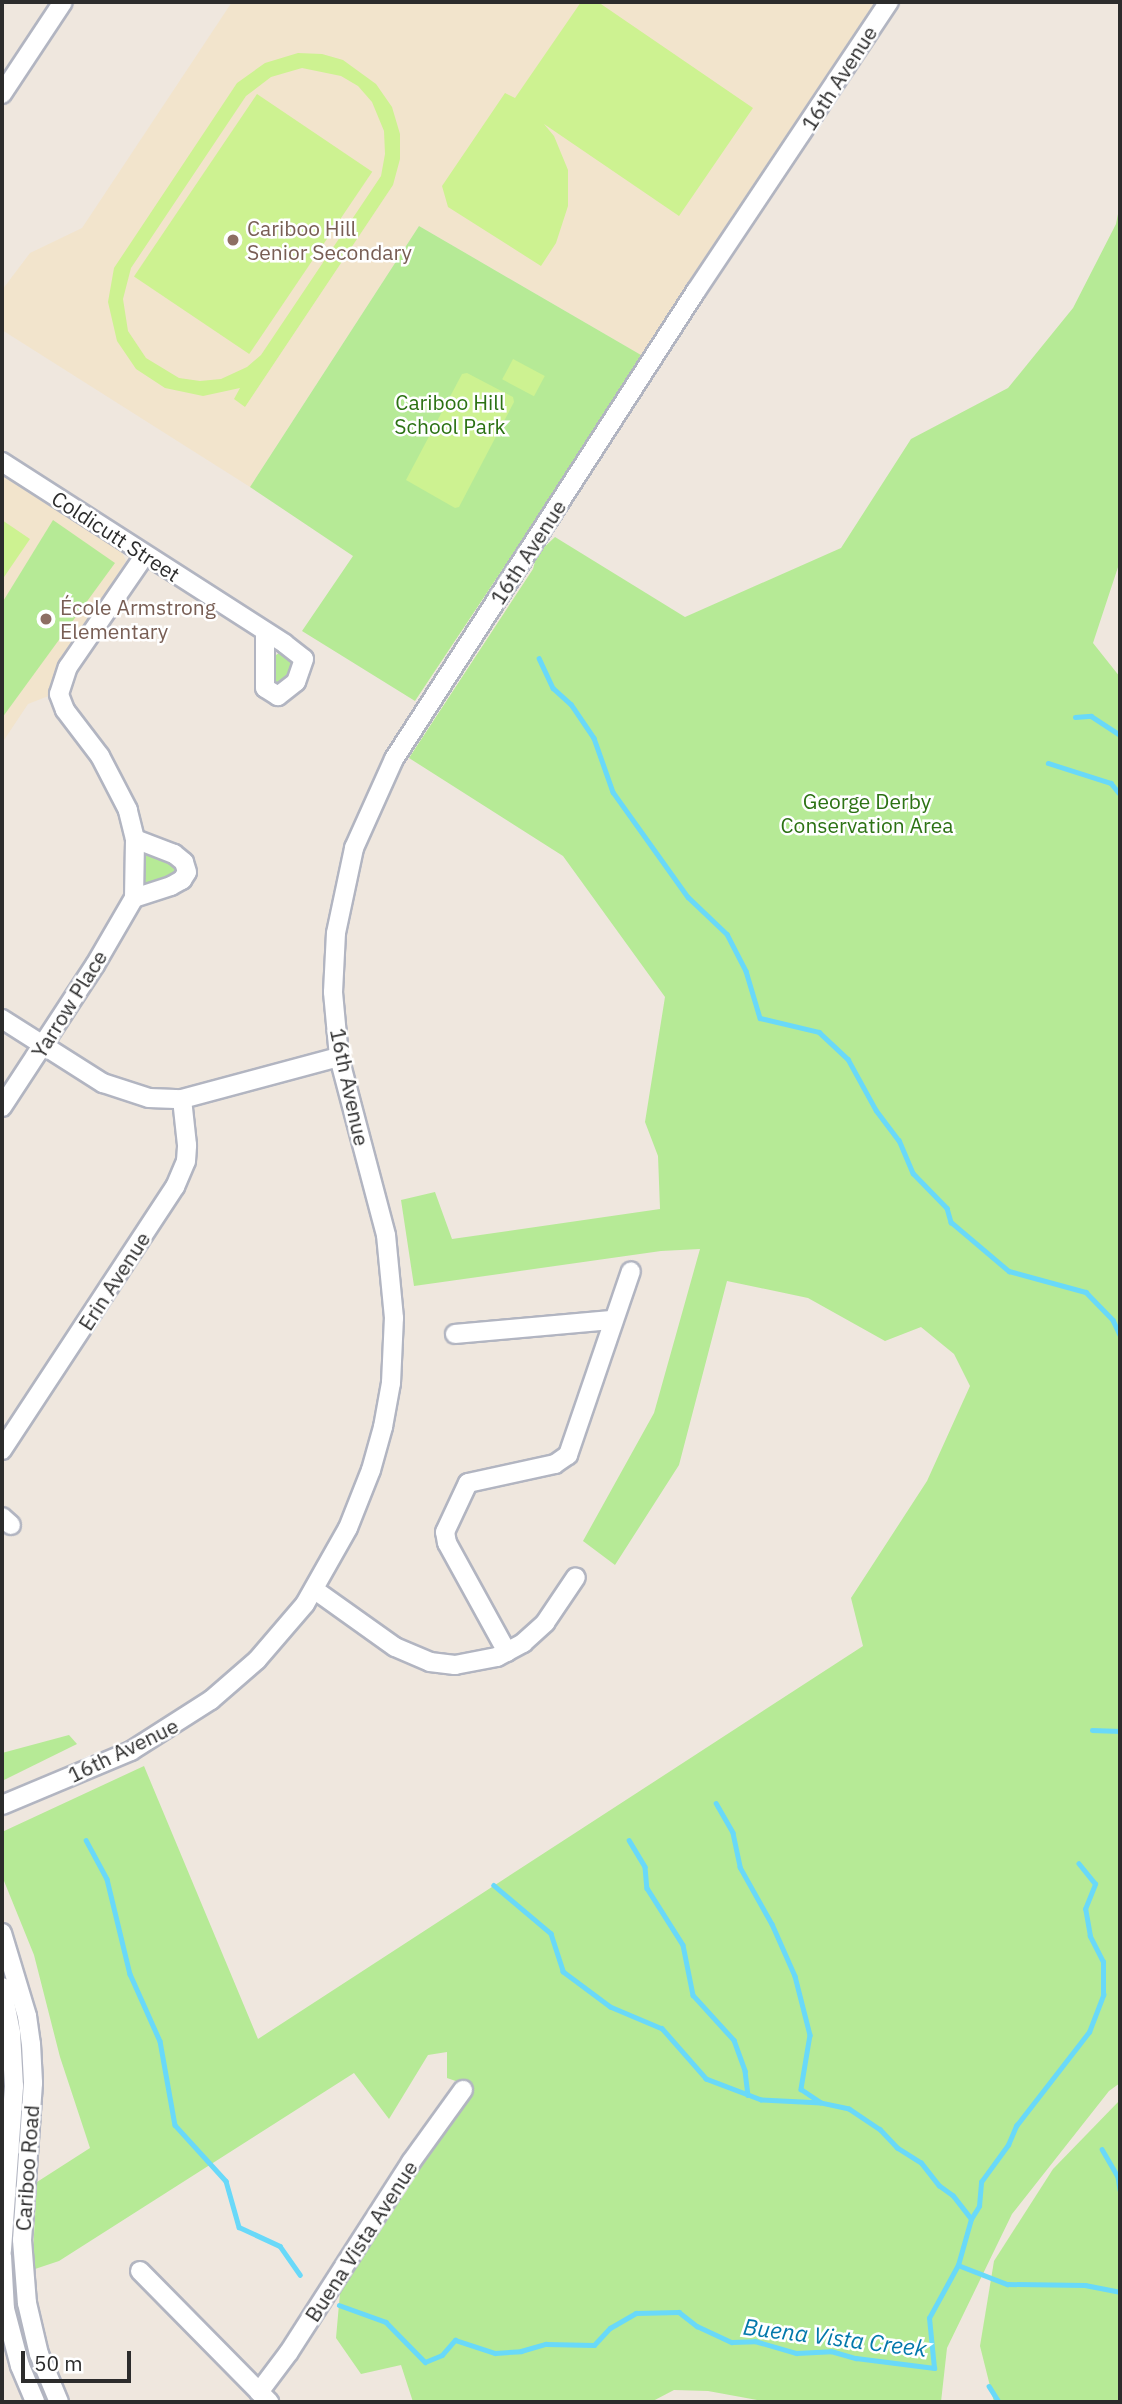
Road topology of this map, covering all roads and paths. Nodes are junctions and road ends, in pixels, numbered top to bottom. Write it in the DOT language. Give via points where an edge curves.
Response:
graph roads {
  1 [pos="63,2"];
  2 [pos="889,2"];
  3 [pos="2,94"];
  4 [pos="2,462"];
  5 [pos="145,555"];
  6 [pos="265,633"];
  7 [pos="135,839"];
  8 [pos="134,898"];
  9 [pos="2,1019"];
  10 [pos="42,1046"];
  11 [pos="339,1057"];
  12 [pos="182,1099"];
  13 [pos="2,1107"];
  14 [pos="631,1271"];
  15 [pos="613,1320"];
  16 [pos="455,1334"];
  17 [pos="2,1450"];
  18 [pos="576,1577"];
  19 [pos="315,1590"];
  20 [pos="507,1652"];
  21 [pos="2,1805"];
  22 [pos="2,1933"];
  23 [pos="2,1987"];
  24 [pos="33,2075"];
  25 [pos="7,2078"];
  26 [pos="463,2090"];
  27 [pos="2,2251"];
  28 [pos="2,2256"];
  29 [pos="140,2271"];
  30 [pos="264,2397"];
  31 [pos="35,2402"];
  32 [pos="59,2402"];
  1 -- 3 [label="street"];
  2 -- 11 [label="street, 16th Avenue" via="689,302 380,783 354,848 336,933 333,992"];
  4 -- 5 [label="street, Coldicutt Street"];
  5 -- 6 [label="street, Coldicutt Street"];
  5 -- 7 [label="street" via="68,667 59,694 68,716 117,784"];
  7 -- 8 [label="street"];
  7 -- 8 [label="street" via="174,854 187,872 171,886"];
  8 -- 10 [label="street, Yarrow Place"];
  9 -- 10 [label="street"];
  10 -- 12 [label="street" via="121,1091"];
  10 -- 13 [label="street, Yarrow Place"];
  11 -- 12 [label="street"];
  11 -- 19 [label="street, 16th Avenue" via="386,1235 393,1351 387,1405 371,1470 348,1528"];
  12 -- 17 [label="street, Erin Avenue" via="186,1161 175,1187"];
  14 -- 15 [label="street"];
  15 -- 16 [label="street"];
  15 -- 20 [label="street" via="568,1455 555,1464 468,1483 445,1531 447,1543"];
  18 -- 20 [label="street" via="545,1623"];
  19 -- 20 [label="street" via="395,1647 430,1662 467,1664"];
  19 -- 21 [label="street, 16th Avenue" via="257,1660 187,1718 131,1751"];
  22 -- 24 [label="street, Cariboo Road" via="27,2016"];
  23 -- 25 [label="street, Cariboo Road" via="11,2033"];
  24 -- 25 [label="street"];
  24 -- 32 [label="street, Cariboo Road" via="22,2241 24,2276 31,2329"];
  25 -- 27 [label="street, Cariboo Road"];
  26 -- 30 [label="street, Buena Vista Avenue" via="411,2162"];
  28 -- 31 [label="street, Cariboo Road" via="5,2309"];
  29 -- 30 [label="street"];
}
